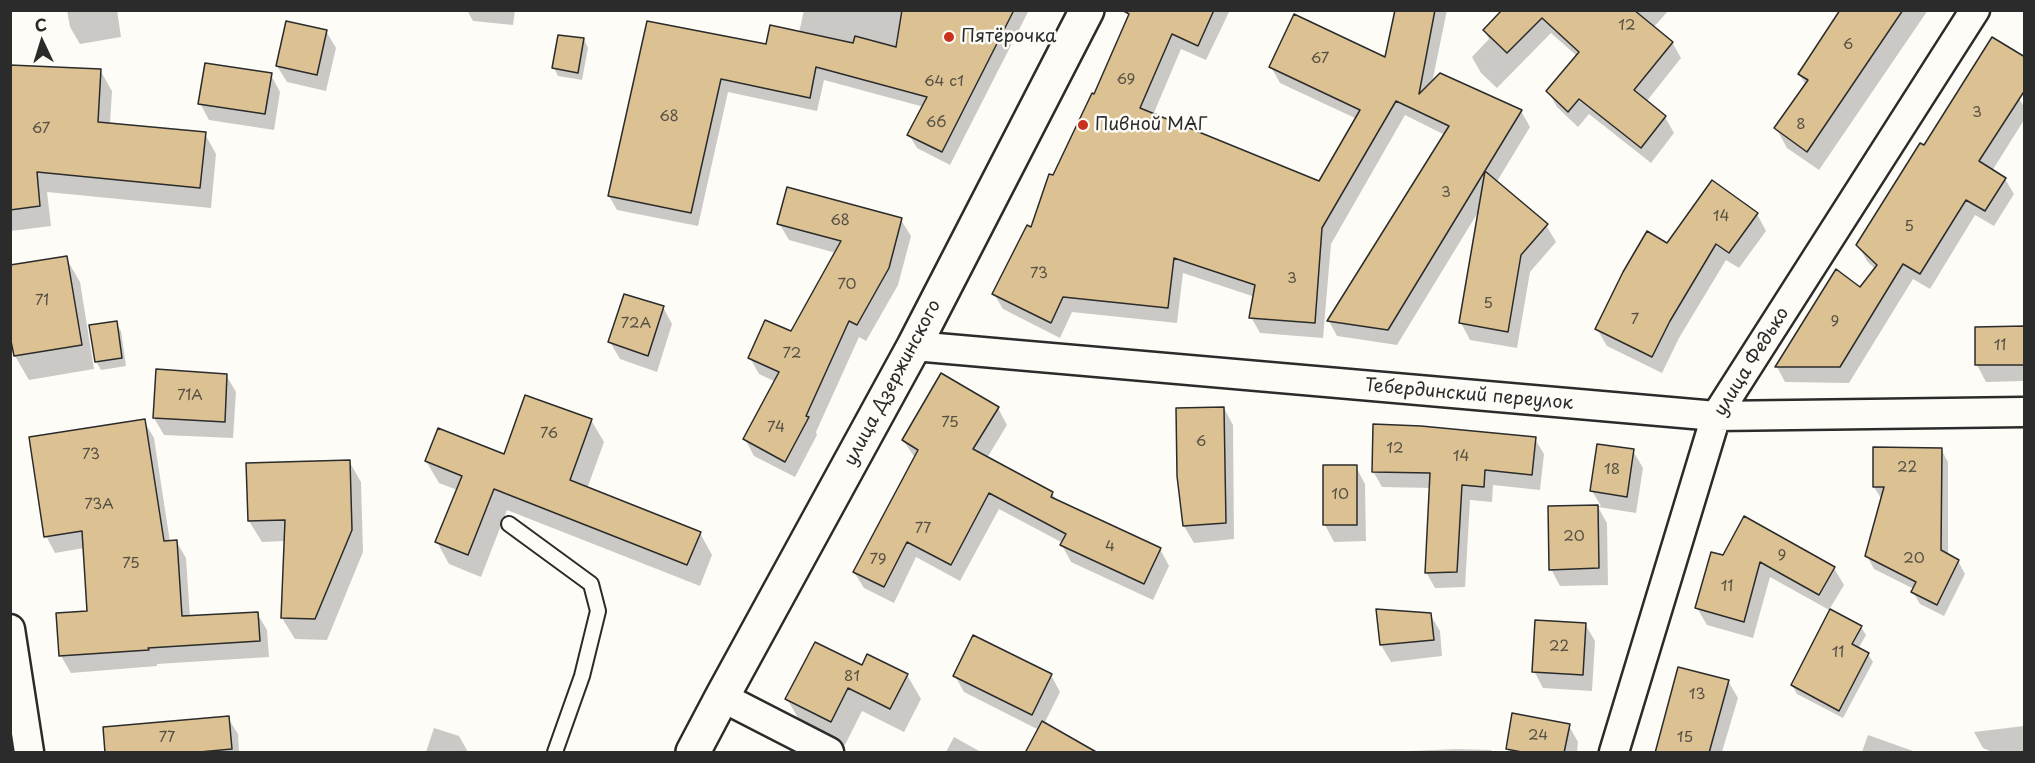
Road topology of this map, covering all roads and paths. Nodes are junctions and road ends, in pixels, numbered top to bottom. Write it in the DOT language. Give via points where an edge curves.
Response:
graph roads {
  1 [pos="1086,10"];
  2 [pos="1975,10"];
  3 [pos="914,346"];
  4 [pos="2025,412"];
  5 [pos="1716,416"];
  6 [pos="509,524"];
  7 [pos="10,628"];
  8 [pos="722,697"];
  9 [pos="29,753"];
  10 [pos="555,753"];
  11 [pos="693,753"];
  12 [pos="829,753"];
  13 [pos="1614,753"];
  1 -- 3 [label="main road, улица Дзержинского"];
  2 -- 5 [label="street, улица Федько"];
  3 -- 5 [label="street, Тебердинский переулок"];
  3 -- 8 [label="main road, улица Дзержинского"];
  4 -- 5 [label="street, Тебердинский переулок"];
  5 -- 13 [label="street, улица Федько"];
  6 -- 10 [label="lane" via="591,584 598,611 582,676"];
  7 -- 9 [label="street"];
  8 -- 11 [label="main road, улица Дзержинского"];
  8 -- 12 [label="street"];
}
